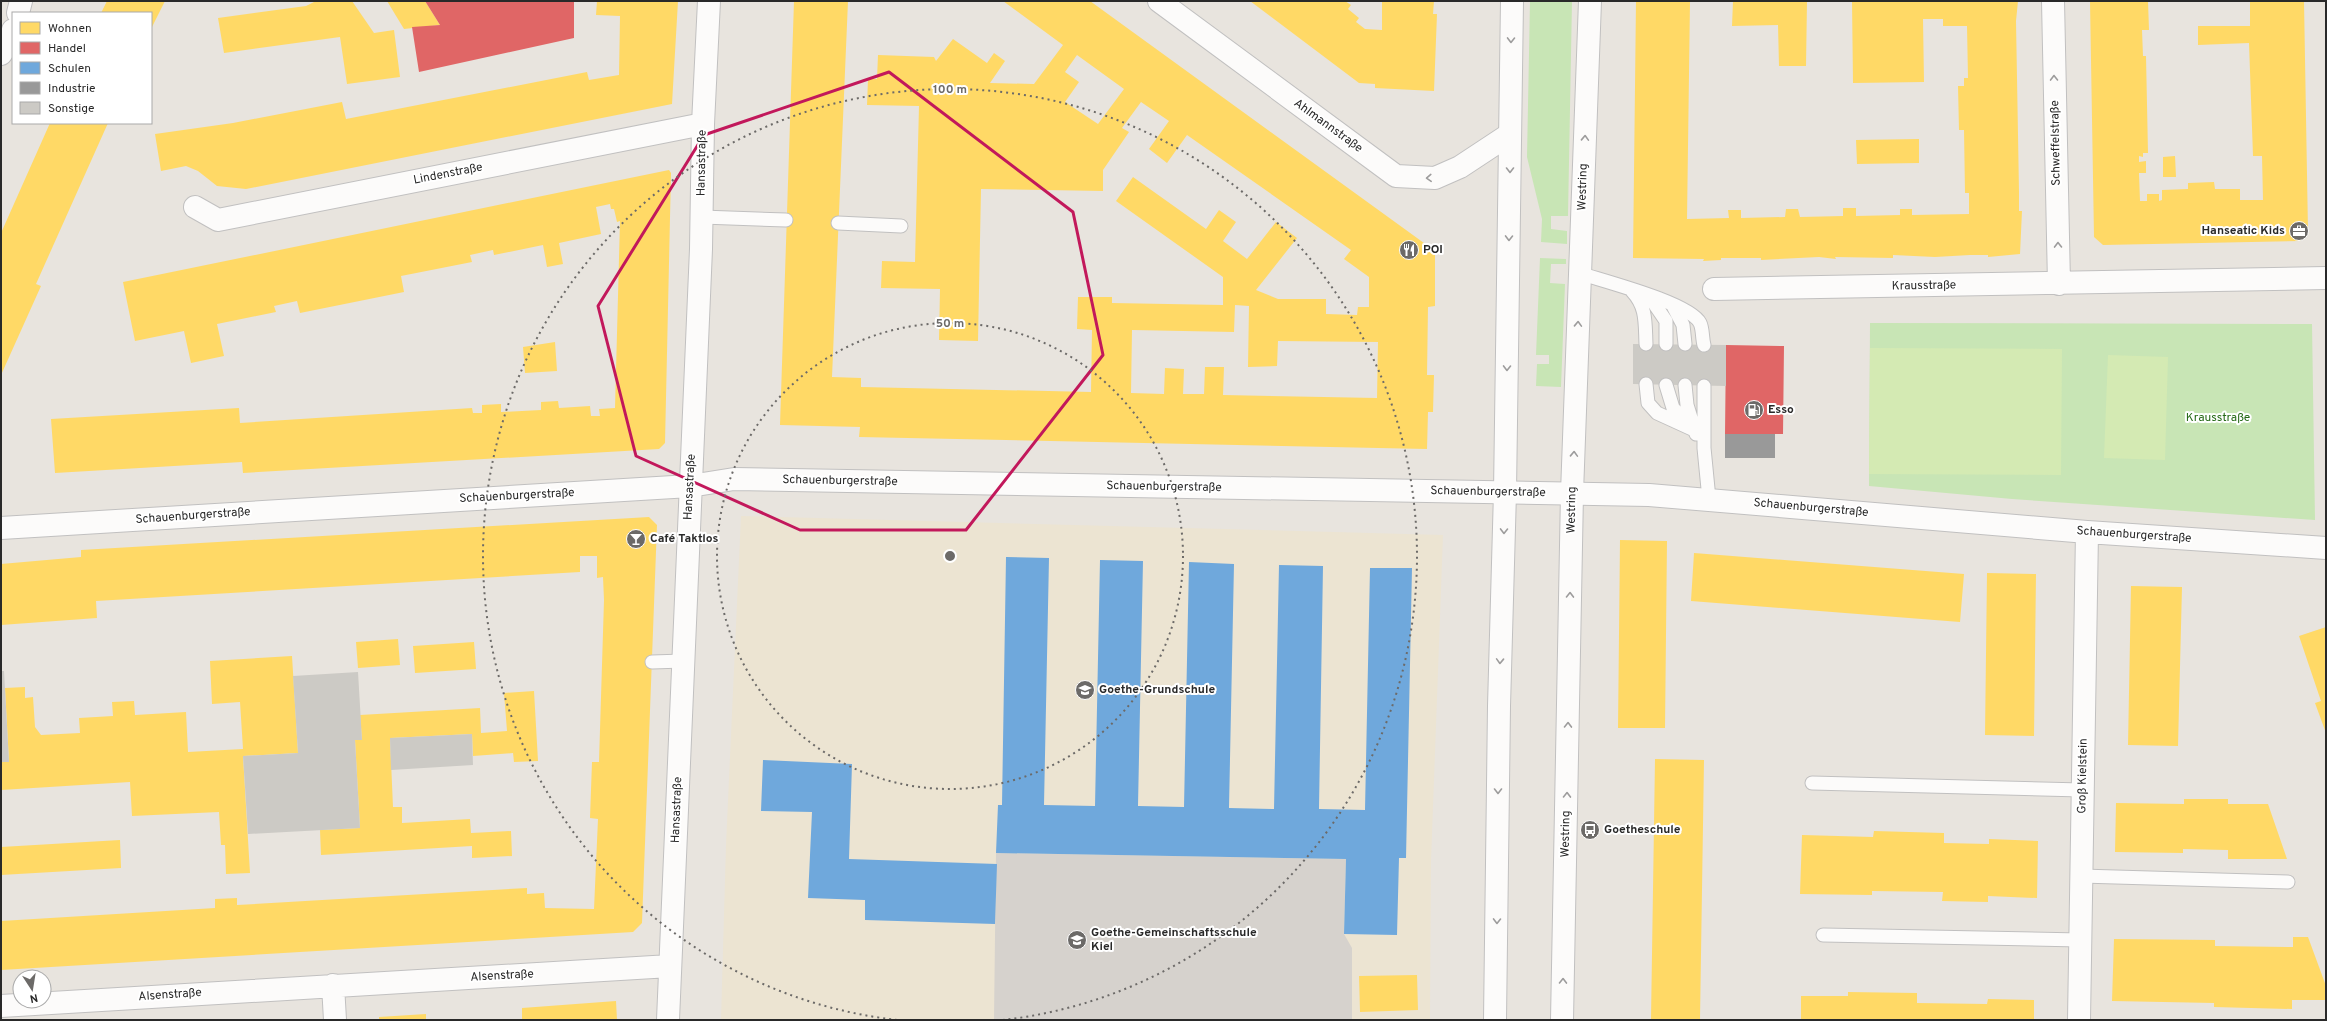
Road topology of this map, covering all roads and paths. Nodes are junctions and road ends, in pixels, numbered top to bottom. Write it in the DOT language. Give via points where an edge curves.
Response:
graph roads {
  1 [pos="21,1"];
  2 [pos="709,1"];
  3 [pos="1159,1"];
  4 [pos="1512,1"];
  5 [pos="1590,1"];
  6 [pos="2053,1"];
  7 [pos="18,12"];
  8 [pos="12,34"];
  9 [pos="1,54"];
  10 [pos="703,124"];
  11 [pos="1510,134"];
  12 [pos="195,207"];
  13 [pos="702,217"];
  14 [pos="786,220"];
  15 [pos="838,223"];
  16 [pos="901,226"];
  17 [pos="1579,273"];
  18 [pos="2326,278"];
  19 [pos="2059,284"];
  20 [pos="1714,289"];
  21 [pos="1632,291"];
  22 [pos="1649,296"];
  23 [pos="1672,304"];
  24 [pos="1646,344"];
  25 [pos="1666,344"];
  26 [pos="1685,344"];
  27 [pos="1704,345"];
  28 [pos="1646,384"];
  29 [pos="1666,385"];
  30 [pos="1685,385"];
  31 [pos="1704,386"];
  32 [pos="1692,429"];
  33 [pos="1704,448"];
  34 [pos="690,486"];
  35 [pos="1504,492"];
  36 [pos="1572,493"];
  37 [pos="1709,499"];
  38 [pos="1,528"];
  39 [pos="2087,532"];
  40 [pos="2326,548"];
  41 [pos="652,662"];
  42 [pos="683,662"];
  43 [pos="1812,783"];
  44 [pos="2082,790"];
  45 [pos="2081,876"];
  46 [pos="2288,882"];
  47 [pos="1823,935"];
  48 [pos="2080,940"];
  49 [pos="670,966"];
  50 [pos="333,985"];
  51 [pos="5,1010"];
  52 [pos="335,1020"];
  53 [pos="668,1020"];
  54 [pos="1495,1020"];
  55 [pos="1562,1020"];
  56 [pos="2079,1020"];
  1 -- 7 [label="street"];
  2 -- 10 [label="street, Hansastraße"];
  11 -- 3 [label="street, Ahlmannstraße, one-way" via="1460,168 1435,178 1396,176"];
  4 -- 11 [label="street, one-way"];
  17 -- 5 [label="street, Westring, one-way"];
  19 -- 6 [label="street, Schweffelstraße, one-way"];
  8 -- 9 [label="street"];
  10 -- 12 [label="street, Lindenstraße" via="218,220"];
  10 -- 13 [label="street, Hansastraße"];
  11 -- 35 [label="street, one-way"];
  13 -- 14 [label="lane"];
  13 -- 34 [label="street, Hansastraße"];
  15 -- 16 [label="lane"];
  17 -- 21 [label="lane"];
  36 -- 17 [label="street, Westring, one-way"];
  18 -- 19 [label="street, Krausstraße"];
  19 -- 20 [label="street, Krausstraße"];
  21 -- 22 [label="lane"];
  21 -- 24 [label="lane" via="1645,309"];
  22 -- 23 [label="lane"];
  22 -- 25 [label="lane" via="1666,321"];
  23 -- 26 [label="lane" via="1683,325"];
  23 -- 27 [label="lane" via="1690,312 1700,324"];
  28 -- 32 [label="lane" via="1648,403 1658,413"];
  29 -- 32 [label="lane" via="1672,408"];
  30 -- 32 [label="lane"];
  31 -- 33 [label="lane"];
  32 -- 33 [label="lane"];
  33 -- 37 [label="lane"];
  34 -- 35 [label="street, Schauenburgerstraße" via="734,478"];
  34 -- 38 [label="street, Schauenburgerstraße"];
  34 -- 42 [label="street, Hansastraße"];
  35 -- 36 [label="street, Schauenburgerstraße"];
  35 -- 54 [label="street, one-way"];
  36 -- 37 [label="street, Schauenburgerstraße"];
  55 -- 36 [label="street, Westring, one-way"];
  37 -- 39 [label="street, Schauenburgerstraße"];
  39 -- 40 [label="street, Schauenburgerstraße"];
  39 -- 44 [label="street, Groß Kielstein"];
  41 -- 42 [label="lane"];
  42 -- 49 [label="street, Hansastraße"];
  43 -- 44 [label="lane"];
  44 -- 45 [label="street, Groß Kielstein"];
  45 -- 46 [label="lane"];
  45 -- 48 [label="street, Groß Kielstein"];
  47 -- 48 [label="lane"];
  48 -- 56 [label="street, Groß Kielstein"];
  49 -- 50 [label="street, Alsenstraße"];
  49 -- 53 [label="street, Hansastraße"];
  50 -- 51 [label="street, Alsenstraße"];
  50 -- 52 [label="street"];
}
